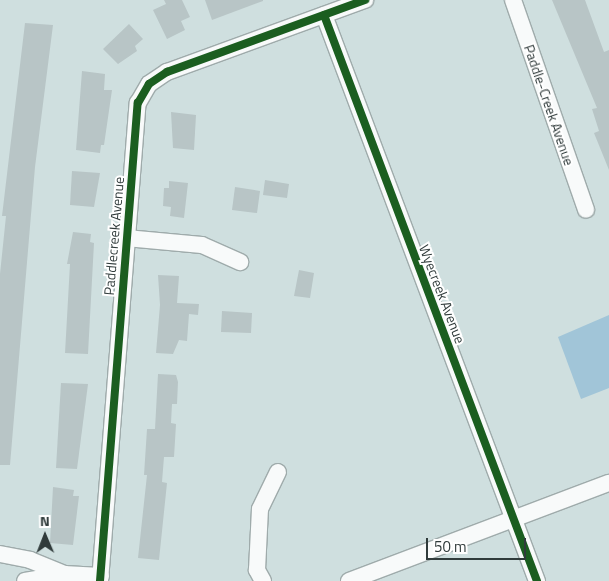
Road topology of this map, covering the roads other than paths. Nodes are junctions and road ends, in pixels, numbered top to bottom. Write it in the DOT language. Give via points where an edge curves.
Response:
graph roads {
  1 [pos="365,0"];
  2 [pos="513,0"];
  3 [pos="324,15"];
  4 [pos="586,210"];
  5 [pos="126,238"];
  6 [pos="240,262"];
  7 [pos="278,472"];
  8 [pos="609,483"];
  9 [pos="514,518"];
  10 [pos="0,554"];
  11 [pos="64,574"];
  12 [pos="101,578"];
  13 [pos="25,581"];
  14 [pos="263,581"];
  15 [pos="349,581"];
  16 [pos="537,581"];
  1 -- 3 [label="street"];
  2 -- 4 [label="street, Paddle-Creek Avenue"];
  3 -- 5 [label="street, Paddlecreek Avenue" via="166,72 149,84 138,103"];
  3 -- 9 [label="street, Wyecreek Avenue"];
  5 -- 6 [label="street" via="202,245"];
  5 -- 12 [label="street, Paddlecreek Avenue"];
  7 -- 14 [label="street" via="260,509 257,570"];
  8 -- 9 [label="street"];
  9 -- 15 [label="street"];
  9 -- 16 [label="street, Wyecreek Avenue"];
  10 -- 11 [label="street"];
  11 -- 12 [label="street"];
  11 -- 13 [label="street"];
}
